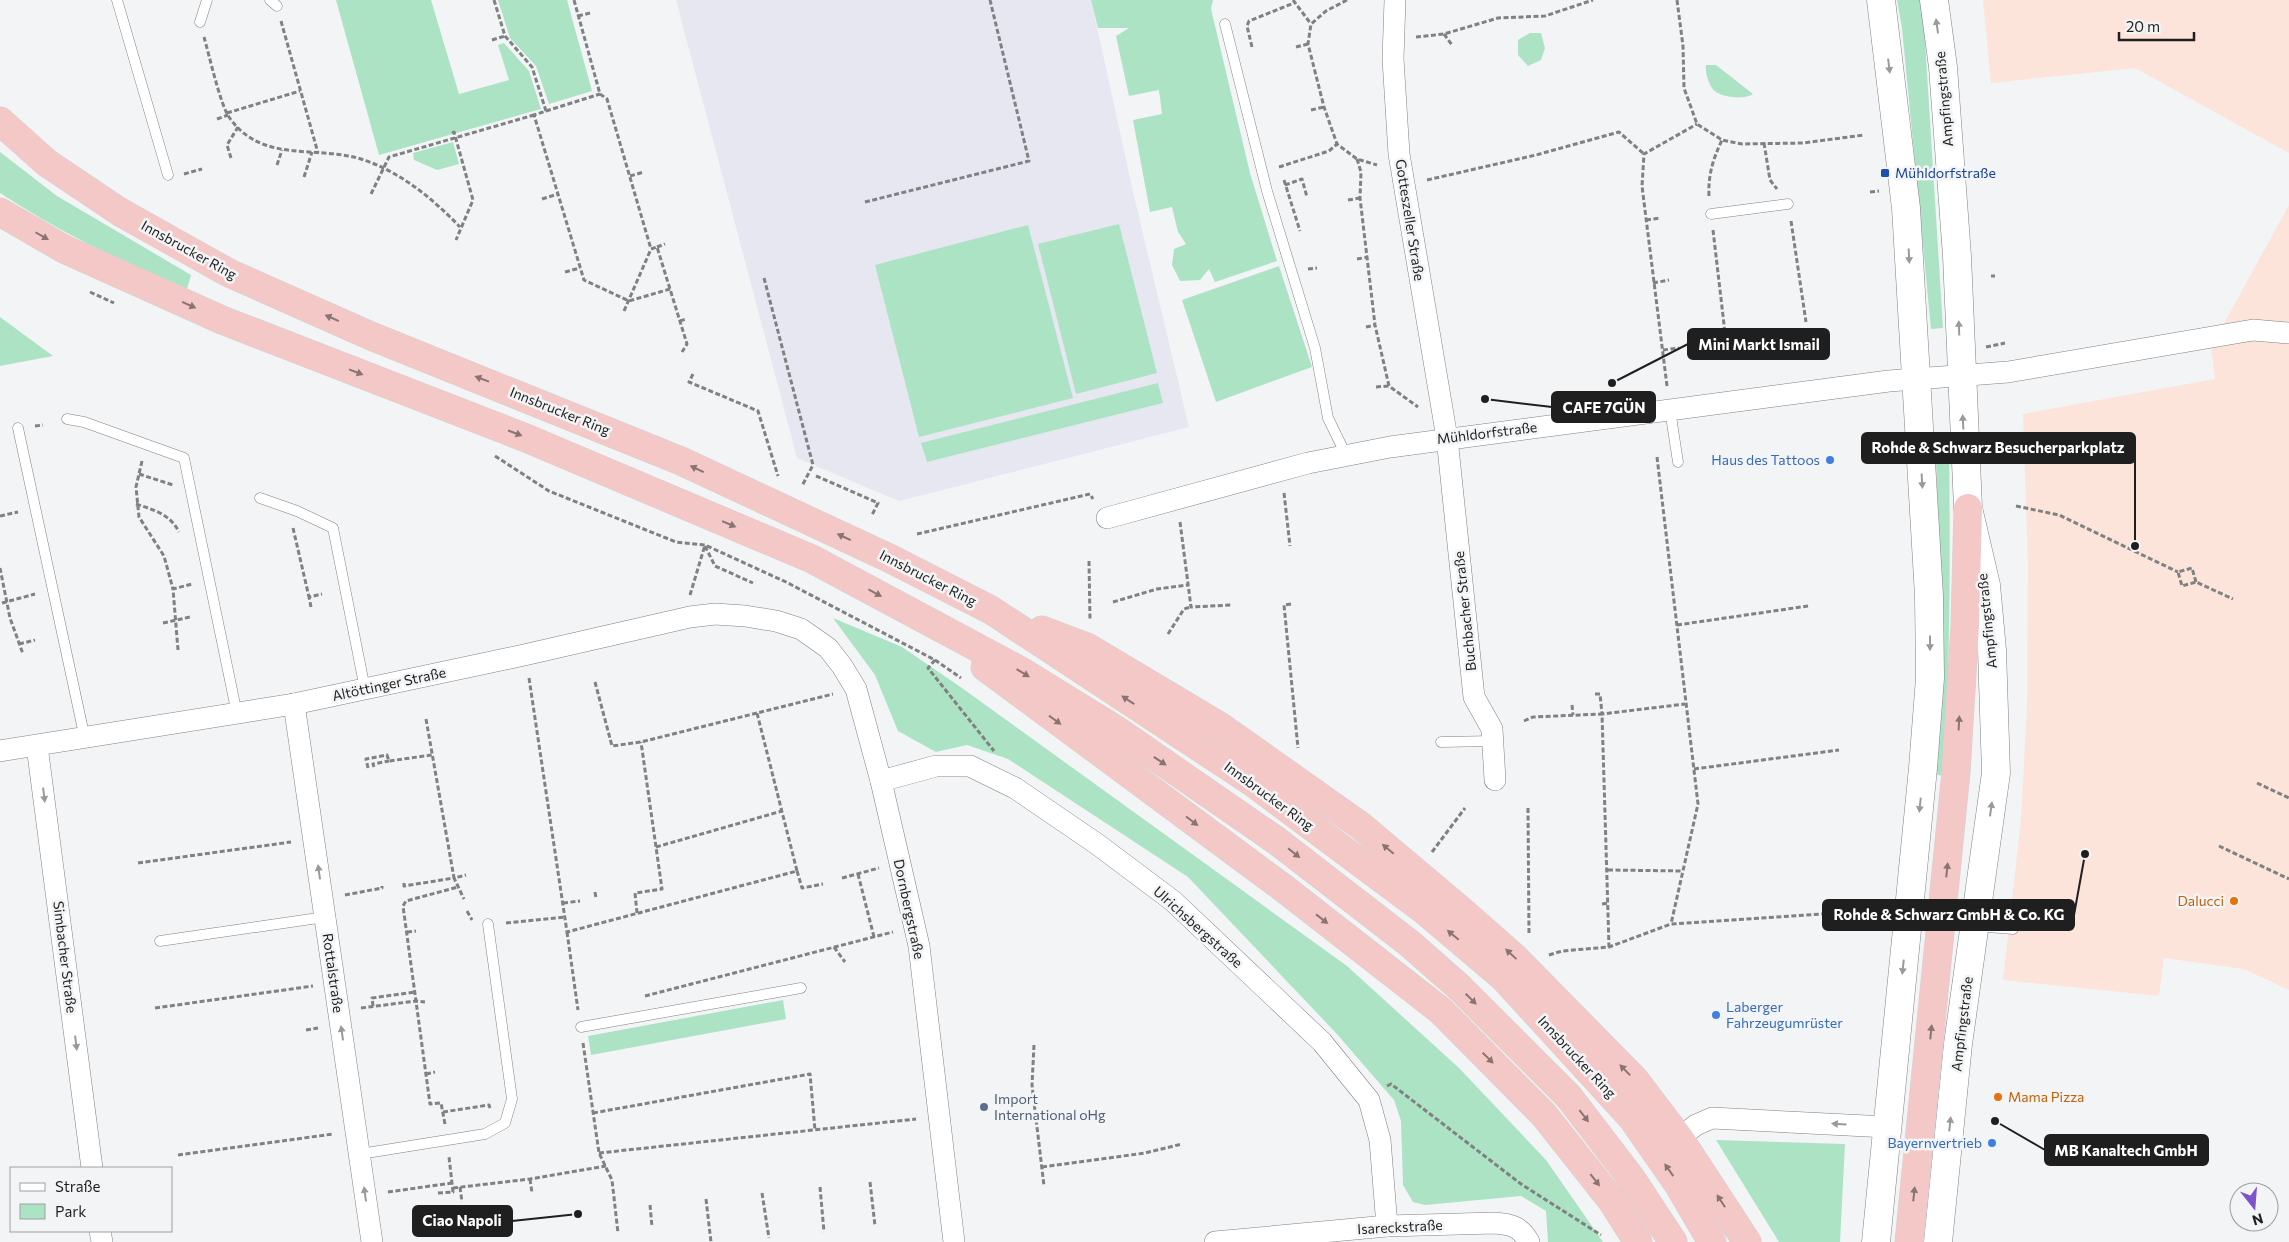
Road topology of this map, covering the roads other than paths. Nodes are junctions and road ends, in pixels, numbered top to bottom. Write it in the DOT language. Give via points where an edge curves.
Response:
graph roads {
  1 [pos="117,0"];
  2 [pos="207,0"];
  3 [pos="1395,0"];
  4 [pos="1881,0"];
  5 [pos="1934,0"];
  6 [pos="200,22"];
  7 [pos="1225,24"];
  8 [pos="0,121"];
  9 [pos="168,175"];
  10 [pos="1788,204"];
  11 [pos="0,212"];
  12 [pos="1711,214"];
  13 [pos="2289,333"];
  14 [pos="1961,377"];
  15 [pos="1916,380"];
  16 [pos="1670,410"];
  17 [pos="68,419"];
  18 [pos="18,428"];
  19 [pos="1446,438"];
  20 [pos="1346,455"];
  21 [pos="1678,462"];
  22 [pos="260,498"];
  23 [pos="1968,508"];
  24 [pos="1107,518"];
  25 [pos="991,610"];
  26 [pos="776,621"];
  27 [pos="934,625"];
  28 [pos="365,689"];
  29 [pos="294,704"];
  30 [pos="238,714"];
  31 [pos="85,739"];
  32 [pos="1493,741"];
  33 [pos="1441,742"];
  34 [pos="37,746"];
  35 [pos="0,751"];
  36 [pos="1495,780"];
  37 [pos="881,781"];
  38 [pos="325,917"];
  39 [pos="488,924"];
  40 [pos="1975,926"];
  41 [pos="2013,929"];
  42 [pos="160,941"];
  43 [pos="800,988"];
  44 [pos="581,1027"];
  45 [pos="1887,1127"];
  46 [pos="1679,1138"];
  47 [pos="360,1154"];
  48 [pos="92,1167"];
  49 [pos="1387,1226"];
  50 [pos="1526,1237"];
  51 [pos="372,1242"];
  52 [pos="954,1242"];
  53 [pos="1215,1242"];
  54 [pos="1638,1242"];
  55 [pos="1673,1242"];
  56 [pos="1712,1242"];
  57 [pos="1747,1242"];
  58 [pos="1876,1242"];
  59 [pos="1909,1242"];
  60 [pos="1938,1242"];
  1 -- 9 [label="lane"];
  2 -- 6 [label="lane"];
  3 -- 19 [label="street, Gotteszeller Straße" via="1392,59 1399,154"];
  4 -- 15 [label="main road, one-way" via="1906,208"];
  14 -- 5 [label="main road, Ampfingstraße, one-way" via="1953,207 1943,68"];
  7 -- 20 [label="lane" via="1267,191 1315,348 1328,418"];
  25 -- 8 [label="highway, Innsbrucker Ring, one-way" via="889,558 681,461 371,336 229,274 120,212 46,163"];
  10 -- 12 [label="lane"];
  11 -- 27 [label="highway, one-way" via="64,249 222,320 526,438 812,559"];
  13 -- 14 [label="street, Mühldorfstraße" via="2253,330 2008,372"];
  14 -- 15 [label="street, Mühldorfstraße"];
  23 -- 14 [label="main road, Ampfingstraße, one-way"];
  15 -- 16 [label="street, Mühldorfstraße"];
  15 -- 45 [label="main road, one-way" via="1929,596 1930,678"];
  16 -- 19 [label="street, Mühldorfstraße"];
  16 -- 21 [label="lane"];
  17 -- 30 [label="lane" via="184,458"];
  18 -- 31 [label="lane"];
  19 -- 20 [label="street, Mühldorfstraße"];
  19 -- 32 [label="street, Buchbacher Straße" via="1474,697 1492,729"];
  20 -- 24 [label="street, Mühldorfstraße"];
  22 -- 28 [label="lane" via="332,528"];
  40 -- 23 [label="main road, Ampfingstraße, one-way" via="1996,773 1992,650 1986,585"];
  59 -- 23 [label="highway, one-way" via="1956,772"];
  46 -- 25 [label="highway, one-way" via="1635,1080 1514,957 1361,826 1220,728 1087,647"];
  56 -- 25 [label="highway, Innsbrucker Ring, one-way" via="1678,1184 1632,1118 1504,978 1425,911 1252,782"];
  26 -- 28 [label="street, Altöttinger Straße" via="745,616 690,616"];
  26 -- 37 [label="street, Dornbergstraße" via="801,629 828,648 842,666 856,688"];
  27 -- 54 [label="highway, one-way" via="999,679 1278,884 1441,1011 1544,1115 1612,1201"];
  27 -- 55 [label="highway, one-way" via="1020,671 1114,729 1277,840 1409,943 1459,987 1570,1097 1632,1178"];
  28 -- 29 [label="street, Altöttinger Straße"];
  29 -- 30 [label="street, Altöttinger Straße"];
  38 -- 29 [label="street, Rottalstraße, one-way"];
  30 -- 31 [label="street, Altöttinger Straße"];
  31 -- 34 [label="street, Altöttinger Straße"];
  32 -- 33 [label="lane"];
  32 -- 36 [label="street, Buchbacher Straße"];
  34 -- 35 [label="street, Altöttinger Straße"];
  34 -- 48 [label="street, Simbacher Straße, one-way"];
  37 -- 49 [label="street, Ulrichsbergstraße" via="936,766 970,766 1015,788 1173,901 1322,1042 1369,1100 1380,1140"];
  37 -- 52 [label="street, Dornbergstraße" via="919,946"];
  38 -- 42 [label="lane"];
  47 -- 38 [label="street, Rottalstraße, one-way"];
  39 -- 47 [label="lane" via="512,1099 505,1123 485,1134"];
  40 -- 41 [label="lane"];
  60 -- 40 [label="main road, Ampfingstraße, one-way" via="1958,1044"];
  43 -- 44 [label="lane"];
  45 -- 46 [label="street, one-way" via="1712,1118"];
  45 -- 58 [label="main road"];
  57 -- 46 [label="highway, one-way"];
  51 -- 47 [label="street, Rottalstraße, one-way"];
  49 -- 50 [label="street, Isareckstraße" via="1510,1224"];
  49 -- 53 [label="street, Isareckstraße"];
}
